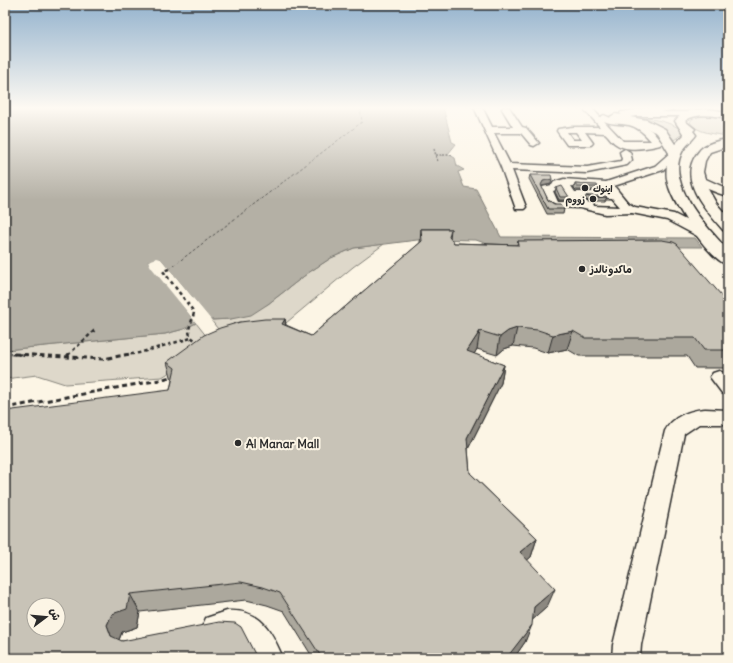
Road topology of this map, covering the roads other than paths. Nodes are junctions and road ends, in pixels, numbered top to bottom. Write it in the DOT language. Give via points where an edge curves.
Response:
graph roads {
  1 [pos="493,138"];
  2 [pos="530,138"];
  3 [pos="616,138"];
  4 [pos="633,138"];
  5 [pos="653,138"];
  6 [pos="666,138"];
  7 [pos="687,138"];
  8 [pos="716,138"];
  9 [pos="728,141"];
  10 [pos="534,143"];
  11 [pos="641,145"];
  12 [pos="625,152"];
  13 [pos="675,152"];
  14 [pos="506,167"];
  15 [pos="697,178"];
  16 [pos="728,183"];
  17 [pos="571,184"];
  18 [pos="728,187"];
  19 [pos="728,193"];
  20 [pos="600,194"];
  21 [pos="568,202"];
  22 [pos="626,206"];
  23 [pos="520,207"];
  24 [pos="728,227"];
  25 [pos="705,235"];
  26 [pos="728,260"];
  27 [pos="728,417"];
  28 [pos="194,631"];
  29 [pos="269,658"];
  30 [pos="626,658"];
  1 -- 14 [label="lane"];
  2 -- 10 [label="lane"];
  3 -- 11 [label="lane" via="622,144"];
  4 -- 11 [label="lane"];
  5 -- 11 [label="lane" via="657,142 654,145"];
  6 -- 13 [label="main road"];
  7 -- 13 [label="main road"];
  8 -- 9 [label="main road"];
  9 -- 15 [label="main road" via="706,150 698,163"];
  12 -- 14 [label="lane" via="626,162 593,169"];
  13 -- 20 [label="lane" via="659,168"];
  13 -- 25 [label="main road" via="672,167 674,183 689,214"];
  14 -- 23 [label="lane"];
  15 -- 19 [label="lane"];
  15 -- 24 [label="main road" via="714,210"];
  16 -- 18 [label="lane"];
  17 -- 20 [label="lane"];
  17 -- 20 [label="lane"];
  17 -- 21 [label="lane"];
  17 -- 21 [label="lane" via="548,188 546,191 554,204"];
  20 -- 21 [label="lane"];
  20 -- 22 [label="lane"];
  20 -- 22 [label="lane"];
  22 -- 25 [label="lane" via="670,217"];
  25 -- 26 [label="main road"];
  27 -- 30 [label="lane" via="702,416 685,421 675,431"];
  28 -- 29 [label="lane" via="241,624 260,638"];
}
